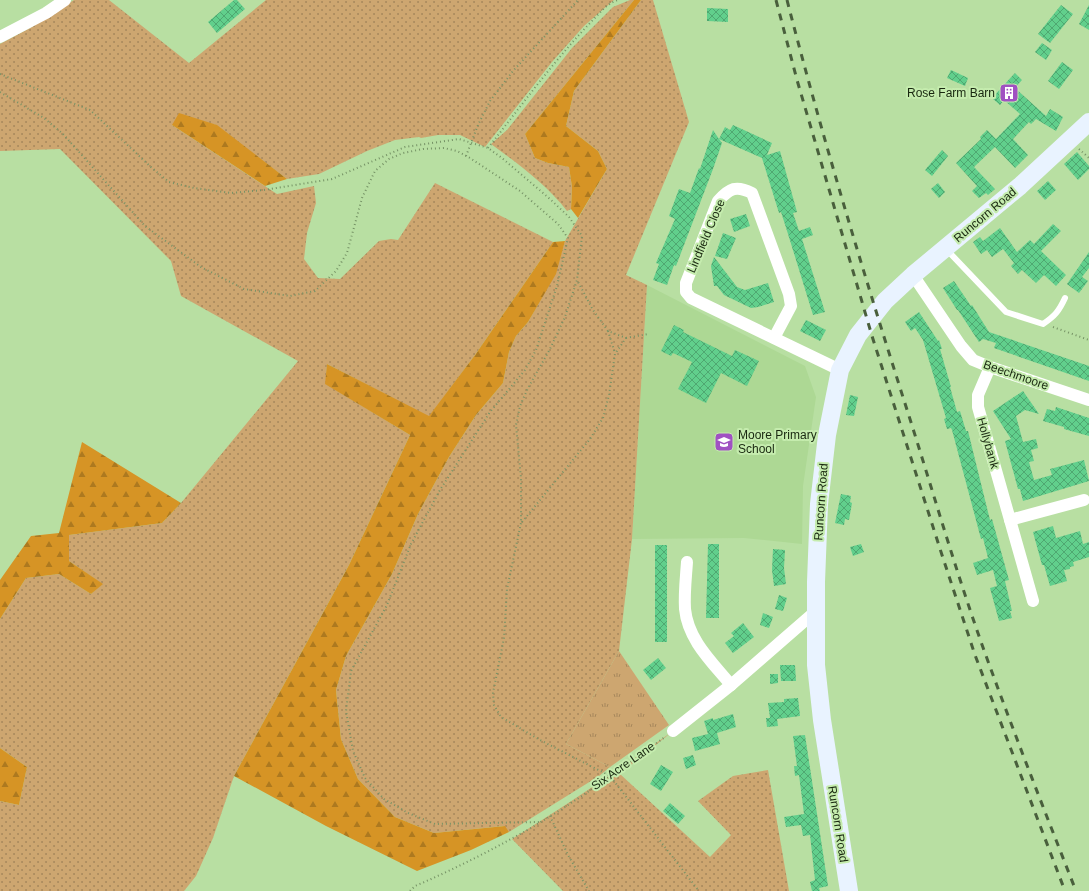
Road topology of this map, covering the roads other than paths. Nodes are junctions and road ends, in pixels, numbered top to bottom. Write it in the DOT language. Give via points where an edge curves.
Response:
graph roads {
  1 [pos="65,0"];
  2 [pos="0,37"];
  3 [pos="1089,122"];
  4 [pos="946,249"];
  5 [pos="913,276"];
  6 [pos="1065,298"];
  7 [pos="774,338"];
  8 [pos="990,367"];
  9 [pos="840,370"];
  10 [pos="1089,400"];
  11 [pos="1084,500"];
  12 [pos="1010,520"];
  13 [pos="686,562"];
  14 [pos="1033,601"];
  15 [pos="816,611"];
  16 [pos="731,685"];
  17 [pos="673,731"];
  18 [pos="849,891"];
  1 -- 2 [label="street"];
  3 -- 4 [label="street, Runcorn Road" via="1020,186"];
  4 -- 5 [label="street, Runcorn Road"];
  4 -- 6 [label="lane" via="1006,312 1043,324 1060,310"];
  5 -- 8 [label="street, Beechmoore" via="961,346 973,360"];
  5 -- 9 [label="street, Runcorn Road" via="885,301 858,335"];
  7 -- 7 [label="street, Lindfield Close" via="691,298 686,292 686,284 718,202 725,193 735,188 752,193 790,294 791,306"];
  7 -- 9 [label="street, Lindfield Close"];
  8 -- 10 [label="street, Beechmoore"];
  8 -- 12 [label="street, Hollybank" via="978,395 978,407"];
  9 -- 15 [label="street, Runcorn Road" via="827,435 819,504"];
  11 -- 12 [label="street"];
  12 -- 14 [label="street, Hollybank"];
  13 -- 16 [label="street" via="685,609 690,629 698,646"];
  15 -- 16 [label="street"];
  15 -- 18 [label="street, Runcorn Road" via="816,665 822,720"];
  16 -- 17 [label="street"];
}
